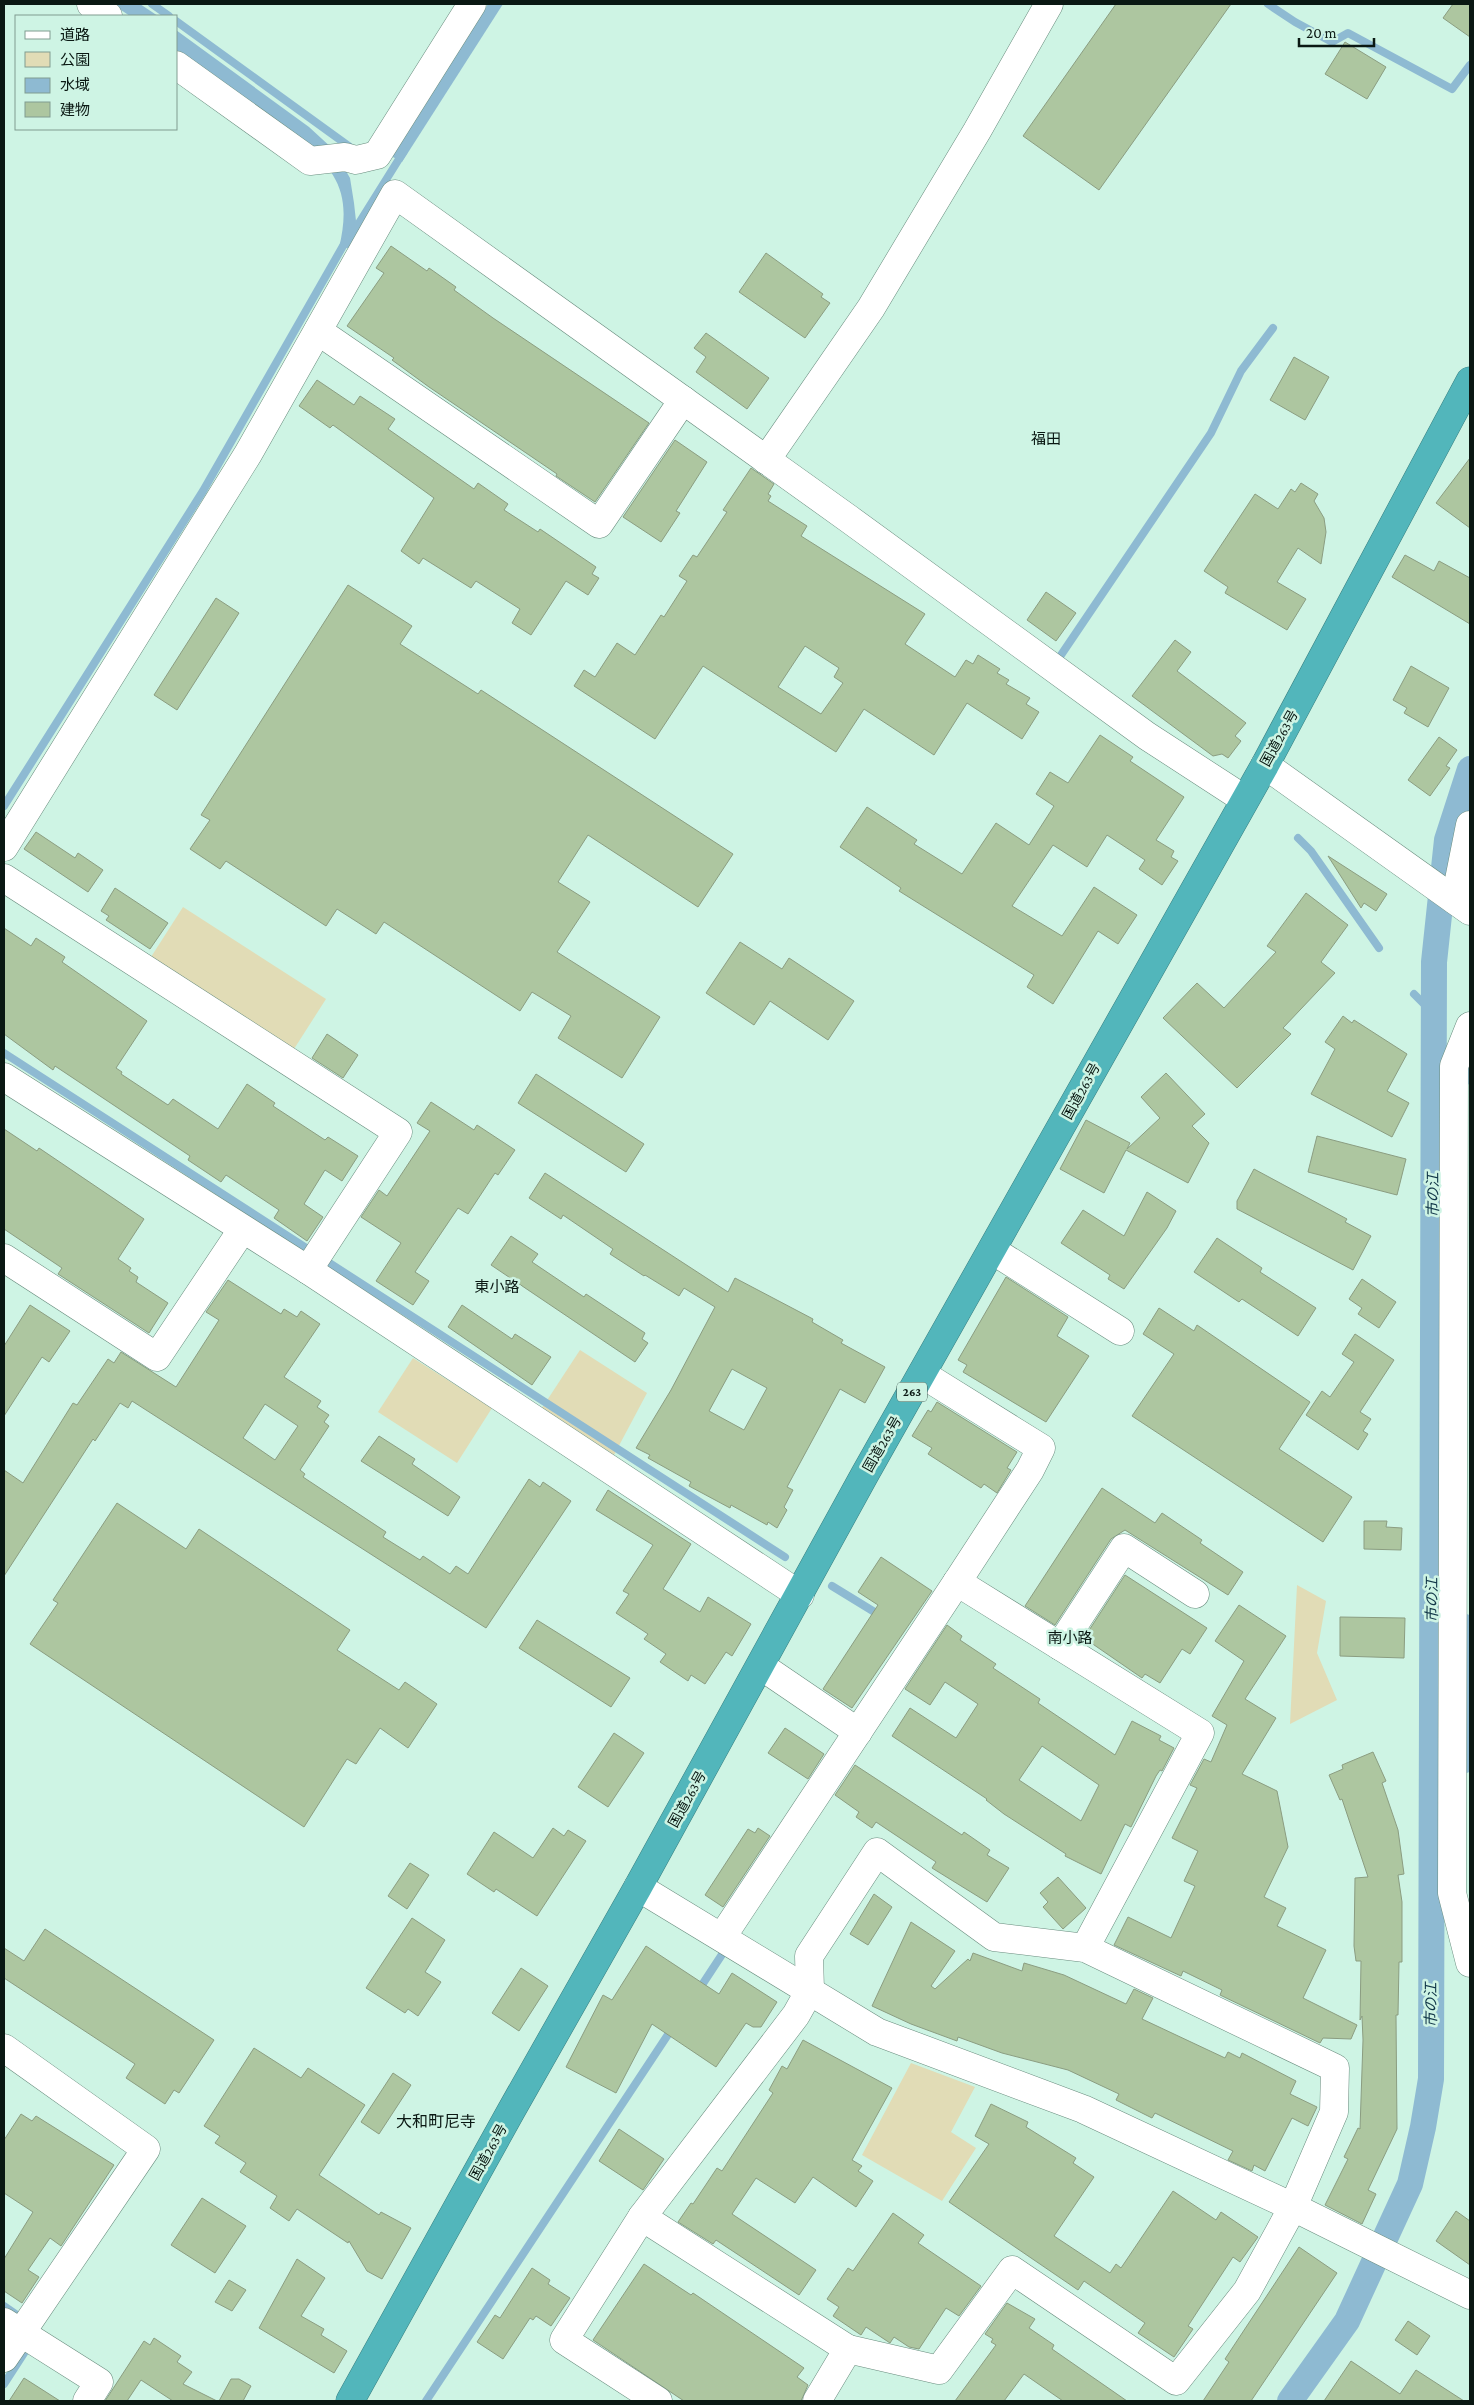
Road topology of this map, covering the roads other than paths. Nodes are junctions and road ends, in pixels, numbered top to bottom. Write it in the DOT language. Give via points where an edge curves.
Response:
graph roads {
  1 [pos="91,4"];
  2 [pos="472,4"];
  3 [pos="1049,4"];
  4 [pos="107,15"];
  5 [pos="178,66"];
  6 [pos="318,331"];
  7 [pos="1470,381"];
  8 [pos="683,400"];
  9 [pos="773,451"];
  10 [pos="1265,765"];
  11 [pos="1244,799"];
  12 [pos="1470,825"];
  13 [pos="4,847"];
  14 [pos="4,878"];
  15 [pos="1462,906"];
  16 [pos="1470,1026"];
  17 [pos="4,1078"];
  18 [pos="242,1230"];
  19 [pos="992,1250"];
  20 [pos="4,1258"];
  21 [pos="314,1260"];
  22 [pos="1120,1331"];
  23 [pos="922,1374"];
  24 [pos="957,1582"];
  25 [pos="1195,1594"];
  26 [pos="800,1595"];
  27 [pos="1060,1646"];
  28 [pos="761,1666"];
  29 [pos="858,1732"];
  30 [pos="638,1888"];
  31 [pos="722,1937"];
  32 [pos="1084,1948"];
  33 [pos="1470,1963"];
  34 [pos="810,1990"];
  35 [pos="4,2048"];
  36 [pos="1293,2207"];
  37 [pos="642,2217"];
  38 [pos="1470,2295"];
  39 [pos="25,2330"];
  40 [pos="848,2349"];
  41 [pos="4,2358"];
  42 [pos="87,2401"];
  43 [pos="350,2401"];
  44 [pos="658,2401"];
  45 [pos="817,2401"];
  1 -- 4 [label="street"];
  2 -- 5 [label="street" via="377,155 356,160 345,157 310,162"];
  3 -- 9 [label="street" via="871,308"];
  6 -- 8 [label="street" via="599,524"];
  6 -- 8 [label="street" via="395,194"];
  6 -- 13 [label="street" via="248,454"];
  7 -- 10 [label="highway, 国道263号 / 263"];
  8 -- 9 [label="street"];
  9 -- 11 [label="street" via="1147,736"];
  10 -- 11 [label="highway, 国道263号 / 263"];
  10 -- 15 [label="street"];
  11 -- 19 [label="highway, 国道263号 / 263"];
  12 -- 15 [label="street"];
  14 -- 21 [label="street" via="398,1132"];
  16 -- 33 [label="street" via="1454,1066 1452,1892"];
  17 -- 18 [label="street"];
  18 -- 20 [label="street" via="157,1357"];
  18 -- 21 [label="street"];
  19 -- 22 [label="street"];
  19 -- 23 [label="highway, 国道263号 / 263"];
  21 -- 26 [label="street"];
  23 -- 24 [label="street" via="1041,1448"];
  23 -- 26 [label="highway, 国道263号 / 263"];
  24 -- 27 [label="street"];
  24 -- 29 [label="street"];
  25 -- 27 [label="street" via="1124,1548"];
  26 -- 28 [label="highway, 国道263号 / 263"];
  27 -- 32 [label="street" via="1200,1733"];
  28 -- 29 [label="street"];
  28 -- 30 [label="highway, 国道263号 / 263"];
  29 -- 31 [label="street"];
  30 -- 31 [label="street"];
  30 -- 43 [label="highway, 国道263号 / 263"];
  31 -- 34 [label="street"];
  32 -- 34 [label="street" via="994,1937 877,1852 809,1956"];
  32 -- 36 [label="street" via="1335,2068 1334,2112"];
  34 -- 36 [label="street" via="876,2032 1083,2109"];
  34 -- 37 [label="street" via="796,2015"];
  35 -- 39 [label="street" via="146,2149"];
  36 -- 38 [label="street"];
  36 -- 40 [label="street" via="1247,2291 1176,2381 1012,2270 939,2370"];
  37 -- 40 [label="street"];
  37 -- 44 [label="street" via="564,2340"];
  39 -- 41 [label="street"];
  39 -- 42 [label="street" via="99,2382"];
  40 -- 45 [label="street"];
}
